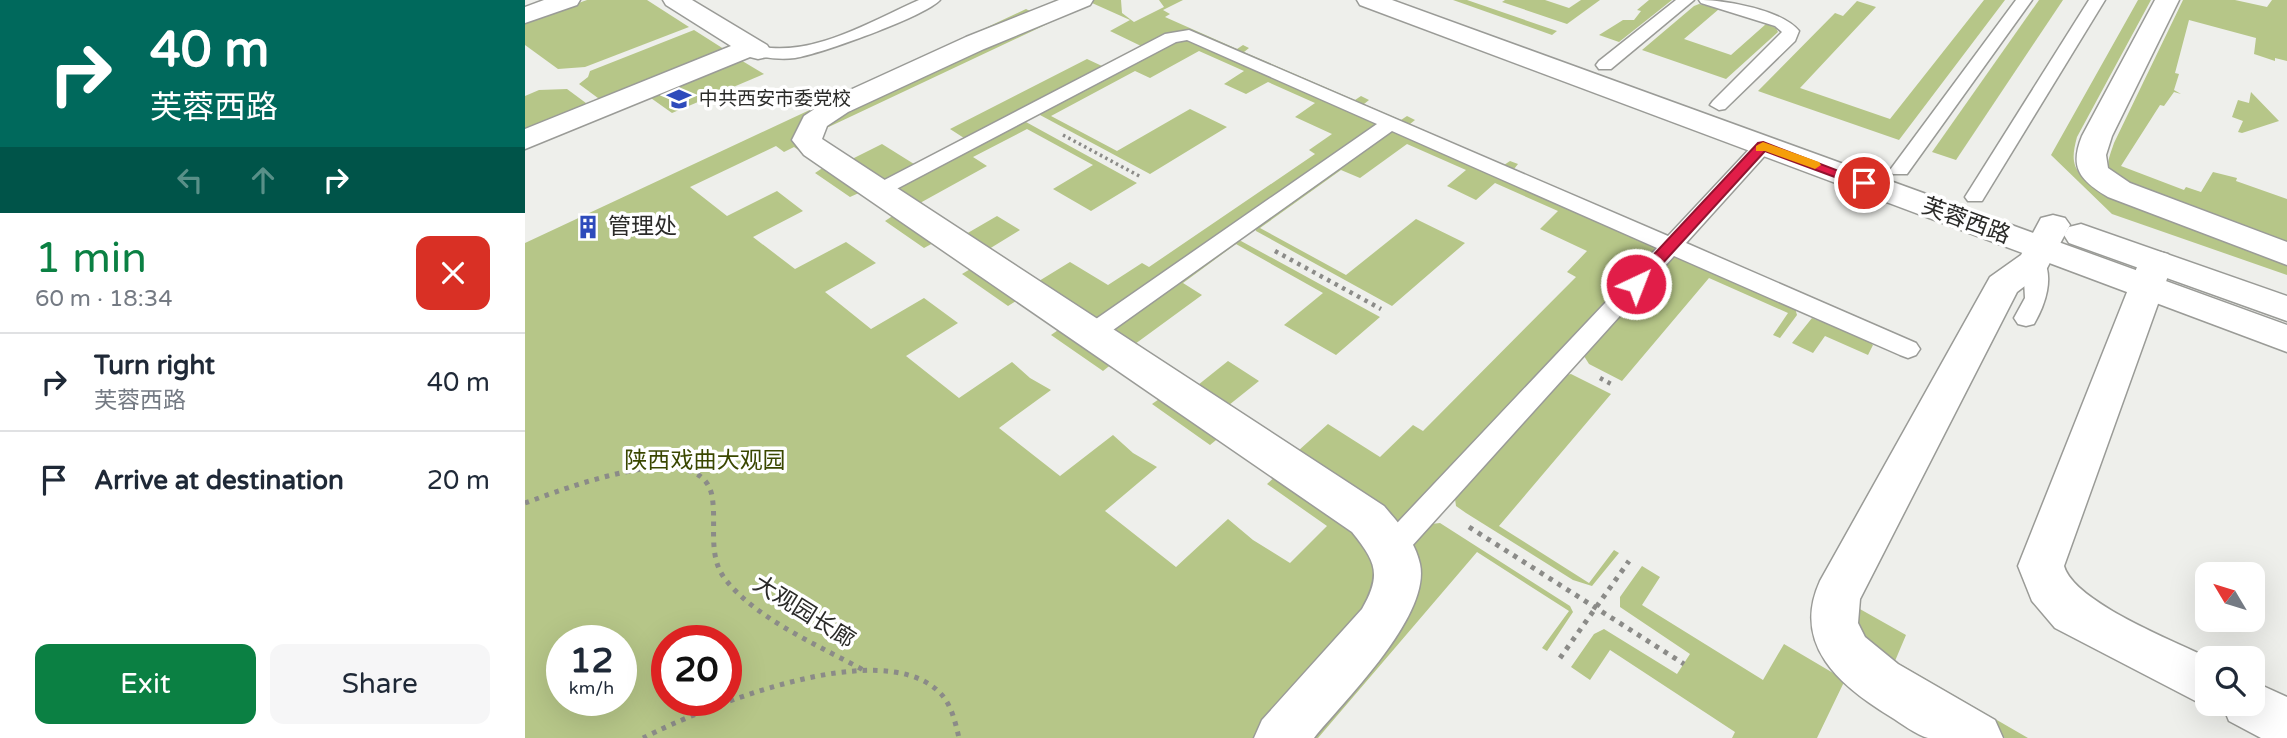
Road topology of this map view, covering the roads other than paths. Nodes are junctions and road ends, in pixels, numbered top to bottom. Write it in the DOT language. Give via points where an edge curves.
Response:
graph roads {
  1 [pos="568,0"];
  2 [pos="675,0"];
  3 [pos="932,0"];
  4 [pos="1081,0"];
  5 [pos="1369,0"];
  6 [pos="1425,0"];
  7 [pos="1686,0"];
  8 [pos="1707,0"];
  9 [pos="2024,0"];
  10 [pos="2097,0"];
  11 [pos="2167,0"];
  12 [pos="525,15"];
  13 [pos="754,49"];
  14 [pos="1605,65"];
  15 [pos="1719,105"];
  16 [pos="1391,123"];
  17 [pos="525,140"];
  18 [pos="1763,146"];
  19 [pos="1900,170"];
  20 [pos="878,191"];
  21 [pos="1975,197"];
  22 [pos="1671,245"];
  23 [pos="2043,245"];
  24 [pos="2287,254"];
  25 [pos="2151,275"];
  26 [pos="2287,309"];
  27 [pos="2026,318"];
  28 [pos="1091,334"];
  29 [pos="2287,339"];
  30 [pos="1908,349"];
  31 [pos="1392,548"];
  32 [pos="2195,677"];
  33 [pos="2265,713"];
  34 [pos="2287,724"];
  35 [pos="1280,738"];
  36 [pos="1977,738"];
  1 -- 12 [label="street"];
  2 -- 13 [label="street"];
  3 -- 13 [label="lane" via="814,49 769,55"];
  4 -- 20 [label="street" via="962,49 820,116 808,134 811,145"];
  5 -- 18 [label="street, 芙蓉西路"];
  6 -- 14 [label="street, 芙蓉西路"];
  7 -- 14 [label="lane"];
  8 -- 15 [label="lane" via="1781,23 1791,31"];
  9 -- 19 [label="lane"];
  10 -- 21 [label="lane"];
  11 -- 24 [label="street" via="2097,136 2090,165 2099,178 2119,190"];
  13 -- 17 [label="street"];
  14 -- 15 [label="street, 芙蓉西路"];
  15 -- 19 [label="street, 芙蓉西路"];
  16 -- 20 [label="lane" via="1189,35 1171,38"];
  16 -- 22 [label="lane"];
  16 -- 28 [label="lane"];
  18 -- 22 [label="lane"];
  18 -- 23 [label="street, 芙蓉西路"];
  19 -- 21 [label="street, 芙蓉西路"];
  20 -- 28 [label="street"];
  21 -- 23 [label="street, 芙蓉西路"];
  22 -- 30 [label="lane"];
  22 -- 31 [label="lane"];
  23 -- 25 [label="street, 芙蓉西路"];
  23 -- 27 [label="lane" via="2036,298"];
  23 -- 36 [label="street" via="2003,285 1837,596 1832,615 1837,638 1853,659 1876,678"];
  25 -- 26 [label="street, 芙蓉西路"];
  25 -- 29 [label="street, 芙蓉西路"];
  25 -- 32 [label="street" via="2041,566 2055,598 2072,613"];
  28 -- 31 [label="street" via="1368,519"];
  31 -- 35 [label="street" via="1398,566 1395,595 1380,624"];
  33 -- 34 [label="street"];
}
